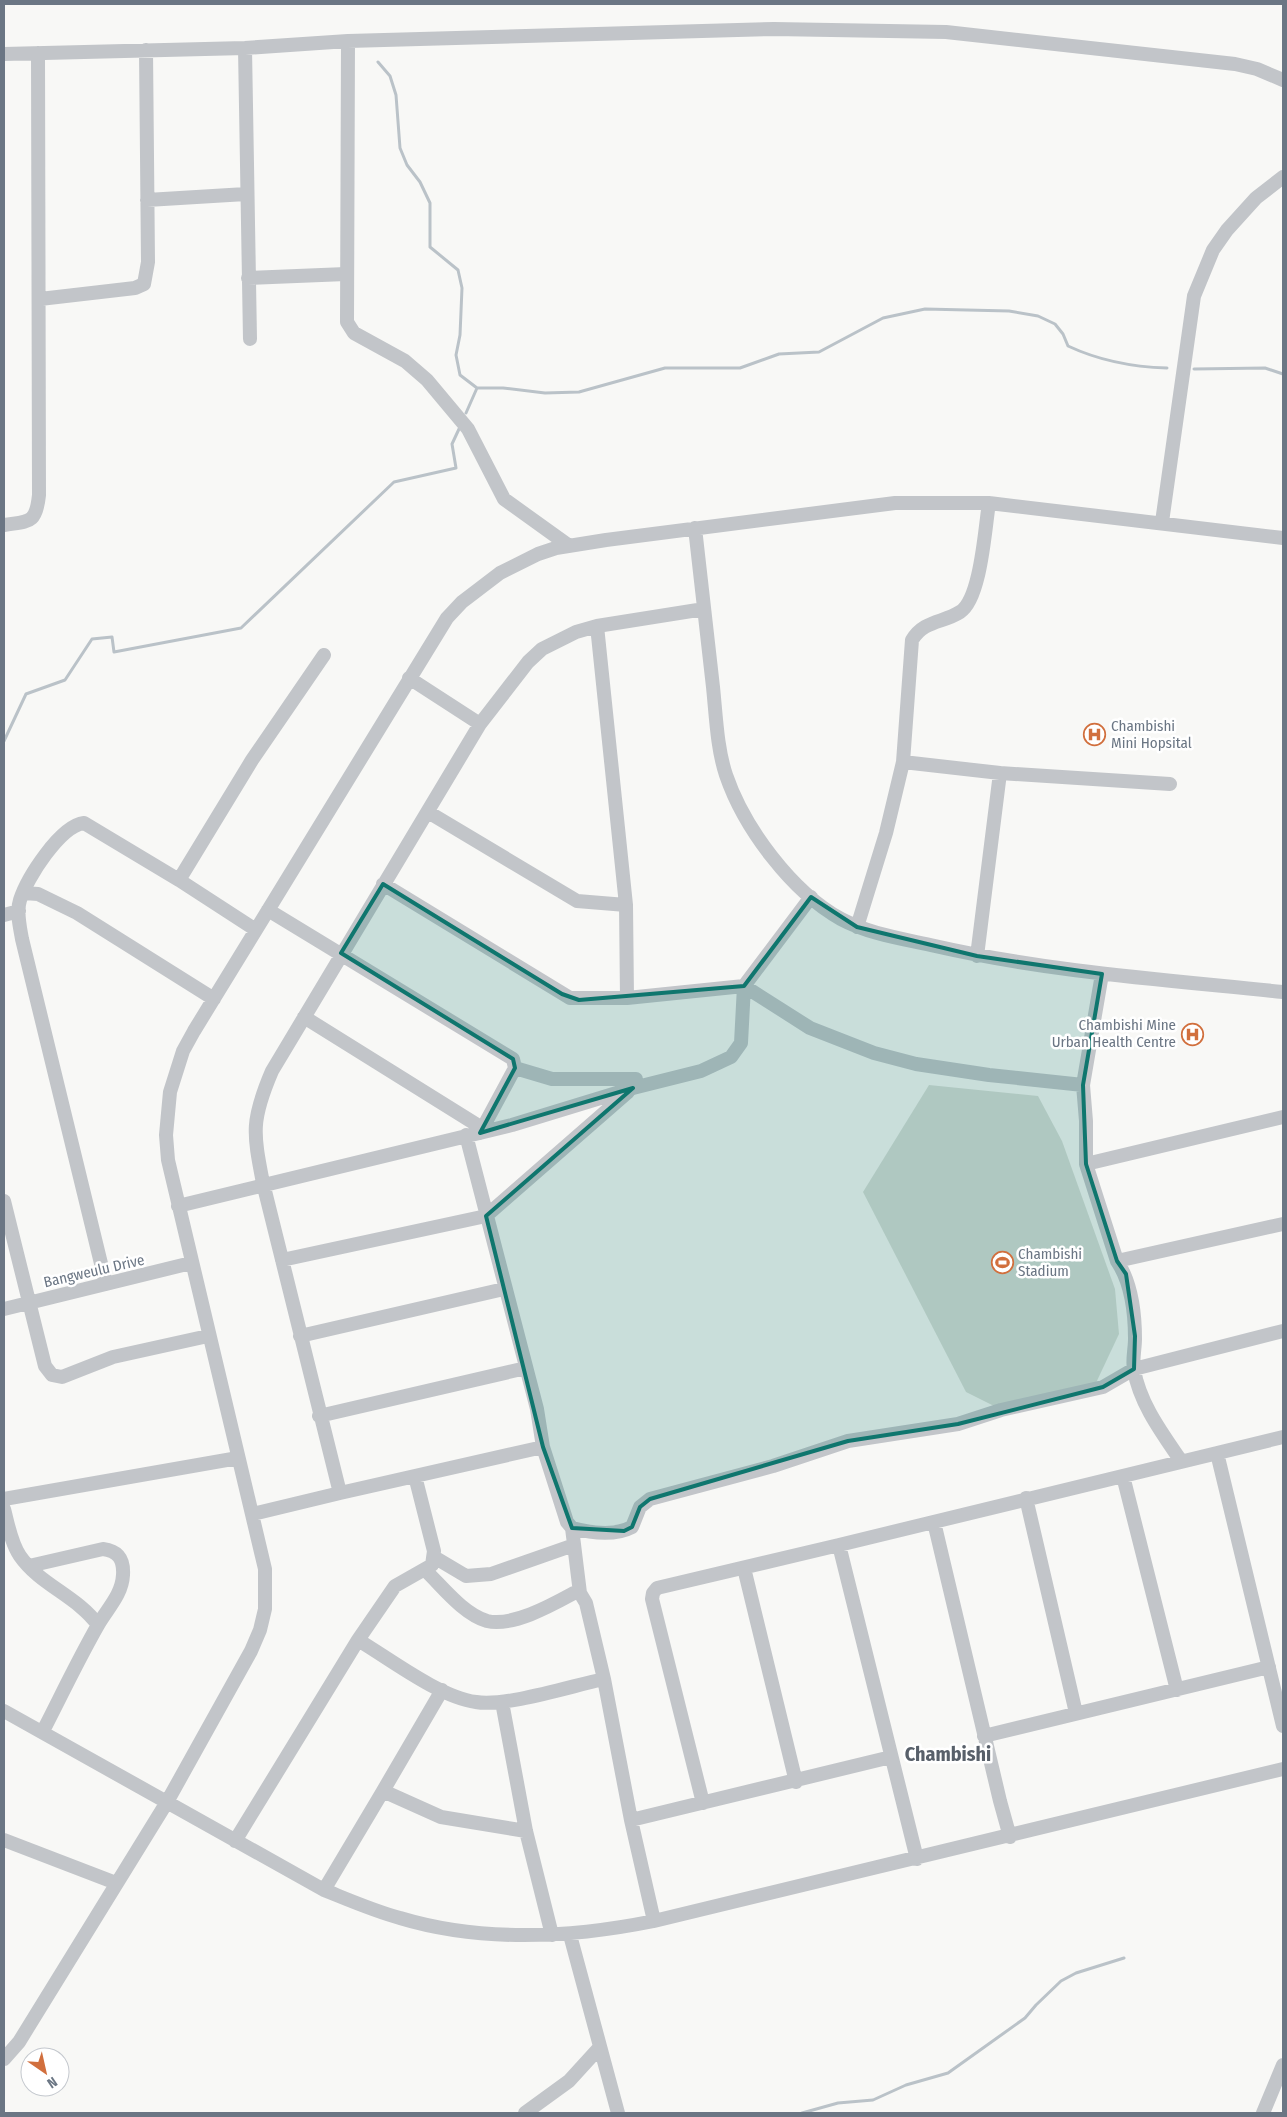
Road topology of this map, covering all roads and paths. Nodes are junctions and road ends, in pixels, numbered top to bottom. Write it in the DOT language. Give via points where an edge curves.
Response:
graph roads {
  1 [pos="348,41"];
  2 [pos="245,48"];
  3 [pos="146,50"];
  4 [pos="38,53"];
  5 [pos="4,54"];
  6 [pos="1283,80"];
  7 [pos="1283,177"];
  8 [pos="246,194"];
  9 [pos="147,200"];
  10 [pos="346,274"];
  11 [pos="248,278"];
  12 [pos="40,299"];
  13 [pos="250,339"];
  14 [pos="989,502"];
  15 [pos="1162,522"];
  16 [pos="4,525"];
  17 [pos="695,528"];
  18 [pos="1283,538"];
  19 [pos="568,545"];
  20 [pos="704,609"];
  21 [pos="597,626"];
  22 [pos="324,655"];
  23 [pos="409,678"];
  24 [pos="480,724"];
  25 [pos="903,762"];
  26 [pos="1000,773"];
  27 [pos="1170,784"];
  28 [pos="428,812"];
  29 [pos="179,880"];
  30 [pos="383,884"];
  31 [pos="24,892"];
  32 [pos="810,898"];
  33 [pos="626,905"];
  34 [pos="268,910"];
  35 [pos="19,911"];
  36 [pos="4,915"];
  37 [pos="858,927"];
  38 [pos="256,930"];
  39 [pos="342,953"];
  40 [pos="977,956"];
  41 [pos="1102,974"];
  42 [pos="744,986"];
  43 [pos="1283,992"];
  44 [pos="626,998"];
  45 [pos="214,999"];
  46 [pos="304,1018"];
  47 [pos="515,1068"];
  48 [pos="634,1084"];
  49 [pos="1083,1085"];
  50 [pos="1283,1117"];
  51 [pos="481,1130"];
  52 [pos="466,1136"];
  53 [pos="1086,1164"];
  54 [pos="264,1183"];
  55 [pos="4,1201"];
  56 [pos="178,1206"];
  57 [pos="486,1216"];
  58 [pos="1283,1224"];
  59 [pos="282,1260"];
  60 [pos="1117,1261"];
  61 [pos="191,1264"];
  62 [pos="106,1284"];
  63 [pos="504,1289"];
  64 [pos="31,1302"];
  65 [pos="4,1309"];
  66 [pos="1283,1331"];
  67 [pos="208,1336"];
  68 [pos="300,1336"];
  69 [pos="526,1368"];
  70 [pos="1134,1369"];
  71 [pos="320,1416"];
  72 [pos="1283,1437"];
  73 [pos="543,1447"];
  74 [pos="1217,1453"];
  75 [pos="238,1458"];
  76 [pos="1181,1461"];
  77 [pos="415,1476"];
  78 [pos="1123,1476"];
  79 [pos="340,1493"];
  80 [pos="1026,1498"];
  81 [pos="4,1499"];
  82 [pos="4,1508"];
  83 [pos="253,1514"];
  84 [pos="934,1522"];
  85 [pos="572,1528"];
  86 [pos="574,1545"];
  87 [pos="839,1545"];
  88 [pos="434,1558"];
  89 [pos="29,1566"];
  90 [pos="744,1568"];
  91 [pos="425,1570"];
  92 [pos="580,1593"];
  93 [pos="98,1625"];
  94 [pos="358,1640"];
  95 [pos="1269,1667"];
  96 [pos="604,1679"];
  97 [pos="442,1690"];
  98 [pos="1177,1690"];
  99 [pos="502,1702"];
  100 [pos="4,1710"];
  101 [pos="1076,1713"];
  102 [pos="1283,1726"];
  103 [pos="43,1731"];
  104 [pos="984,1736"];
  105 [pos="891,1758"];
  106 [pos="1283,1769"];
  107 [pos="796,1782"];
  108 [pos="383,1790"];
  109 [pos="167,1802"];
  110 [pos="702,1803"];
  111 [pos="631,1820"];
  112 [pos="526,1830"];
  113 [pos="1010,1837"];
  114 [pos="4,1840"];
  115 [pos="235,1841"];
  116 [pos="916,1859"];
  117 [pos="116,1883"];
  118 [pos="324,1890"];
  119 [pos="654,1921"];
  120 [pos="552,1935"];
  121 [pos="570,1935"];
  122 [pos="600,2047"];
  123 [pos="4,2059"];
  124 [pos="1283,2065"];
  125 [pos="525,2113"];
  126 [pos="618,2113"];
  127 [pos="1264,2113"];
  1 -- 2 [label="street"];
  1 -- 6 [label="street" via="774,28 914,30 1235,64"];
  1 -- 10 [label="street"];
  2 -- 3 [label="street"];
  2 -- 8 [label="street"];
  3 -- 4 [label="street"];
  3 -- 9 [label="street"];
  4 -- 5 [label="street"];
  4 -- 12 [label="street"];
  7 -- 15 [label="street" via="1256,198 1227,230 1213,250 1194,296"];
  8 -- 9 [label="street"];
  8 -- 11 [label="street"];
  9 -- 12 [label="street" via="148,262 144,284 135,288"];
  10 -- 11 [label="street"];
  10 -- 19 [label="street" via="347,322 354,333 405,361 427,380 468,429 504,498"];
  11 -- 13 [label="street"];
  12 -- 16 [label="street" via="38,507 24,524"];
  14 -- 15 [label="street"];
  14 -- 17 [label="street" via="895,503"];
  14 -- 25 [label="street" via="977,576 968,607 918,630 912,640"];
  15 -- 18 [label="street"];
  17 -- 19 [label="street"];
  17 -- 20 [label="street"];
  19 -- 23 [label="street" via="518,563 483,585 447,618"];
  20 -- 21 [label="street"];
  20 -- 32 [label="street" via="722,755 731,788 763,844"];
  21 -- 24 [label="street" via="542,648 518,673"];
  21 -- 33 [label="street"];
  22 -- 29 [label="street" via="252,760"];
  23 -- 24 [label="street"];
  23 -- 34 [label="street"];
  24 -- 28 [label="street"];
  25 -- 26 [label="street"];
  25 -- 37 [label="street" via="886,834"];
  26 -- 27 [label="street"];
  26 -- 40 [label="street"];
  28 -- 30 [label="street"];
  28 -- 33 [label="street" via="577,901"];
  29 -- 31 [label="street" via="84,823 71,828 44,857"];
  29 -- 38 [label="street"];
  30 -- 39 [label="street"];
  30 -- 44 [label="street" via="570,998"];
  31 -- 35 [label="street"];
  31 -- 45 [label="street" via="38,894 77,913"];
  32 -- 37 [label="street"];
  32 -- 42 [label="street"];
  33 -- 44 [label="street"];
  34 -- 38 [label="street"];
  34 -- 39 [label="street"];
  35 -- 36 [label="street"];
  35 -- 62 [label="street" via="22,939"];
  37 -- 40 [label="street"];
  38 -- 45 [label="street"];
  39 -- 46 [label="street"];
  39 -- 47 [label="street" via="513,1059"];
  40 -- 41 [label="street"];
  41 -- 43 [label="street"];
  41 -- 49 [label="street"];
  42 -- 44 [label="street"];
  42 -- 48 [label="street" via="741,1042 731,1057 701,1071"];
  42 -- 49 [label="street" via="810,1028 874,1053 916,1064 989,1076"];
  45 -- 56 [label="street" via="183,1051 170,1092 167,1143"];
  46 -- 51 [label="street"];
  46 -- 54 [label="street" via="272,1071 258,1107 255,1138"];
  47 -- 48 [label="street" via="552,1079"];
  47 -- 51 [label="street"];
  48 -- 51 [label="street"];
  48 -- 57 [label="street"];
  49 -- 53 [label="street"];
  50 -- 53 [label="street"];
  51 -- 52 [label="street"];
  52 -- 54 [label="street"];
  52 -- 57 [label="street"];
  53 -- 60 [label="street"];
  54 -- 56 [label="street"];
  54 -- 59 [label="street"];
  55 -- 64 [label="street"];
  56 -- 61 [label="street"];
  57 -- 59 [label="street"];
  57 -- 63 [label="street"];
  58 -- 60 [label="street"];
  59 -- 68 [label="street"];
  60 -- 70 [label="street" via="1126,1274 1130,1298 1135,1336"];
  61 -- 62 [label="street, Bangweulu Drive"];
  61 -- 67 [label="street"];
  62 -- 64 [label="street, Bangweulu Drive"];
  63 -- 68 [label="street"];
  63 -- 69 [label="street"];
  64 -- 65 [label="street, Bangweulu Drive"];
  64 -- 67 [label="street" via="45,1366 52,1375 62,1377 113,1357"];
  66 -- 70 [label="street"];
  67 -- 75 [label="street"];
  68 -- 71 [label="street"];
  69 -- 71 [label="street"];
  69 -- 73 [label="street"];
  70 -- 76 [label="street" via="1147,1408"];
  70 -- 85 [label="street" via="1103,1387 1001,1410 958,1424 839,1444 773,1466 650,1499 640,1507 632,1526 624,1531 613,1533"];
  71 -- 79 [label="street"];
  72 -- 74 [label="street"];
  73 -- 77 [label="street"];
  73 -- 85 [label="street" via="567,1522"];
  74 -- 76 [label="street"];
  74 -- 95 [label="street"];
  75 -- 81 [label="street"];
  75 -- 83 [label="street"];
  76 -- 78 [label="street"];
  77 -- 79 [label="street"];
  77 -- 88 [label="street"];
  78 -- 80 [label="street"];
  78 -- 98 [label="street"];
  79 -- 83 [label="street"];
  80 -- 84 [label="street"];
  80 -- 101 [label="street"];
  82 -- 89 [label="street" via="16,1549"];
  83 -- 109 [label="street" via="265,1569 266,1589 260,1630 237,1678"];
  84 -- 87 [label="street"];
  84 -- 104 [label="street"];
  85 -- 86 [label="street"];
  86 -- 88 [label="street" via="491,1574 466,1576"];
  86 -- 92 [label="street"];
  87 -- 90 [label="street"];
  87 -- 105 [label="street"];
  88 -- 91 [label="street" via="432,1565"];
  89 -- 93 [label="street" via="85,1608"];
  89 -- 93 [label="street" via="103,1549 119,1555 123,1562 121,1586"];
  90 -- 107 [label="street"];
  90 -- 110 [label="street" via="657,1588 653,1592 652,1599"];
  91 -- 92 [label="street" via="463,1606 488,1621 515,1619"];
  91 -- 94 [label="street" via="395,1586"];
  92 -- 96 [label="street" via="586,1602"];
  93 -- 103 [label="street"];
  94 -- 97 [label="street"];
  94 -- 115 [label="street"];
  95 -- 98 [label="street"];
  95 -- 102 [label="street"];
  96 -- 99 [label="street"];
  96 -- 111 [label="street"];
  97 -- 99 [label="street" via="475,1702"];
  97 -- 108 [label="street"];
  98 -- 101 [label="street"];
  99 -- 112 [label="street"];
  100 -- 103 [label="street"];
  101 -- 104 [label="street"];
  103 -- 109 [label="street"];
  104 -- 113 [label="street"];
  105 -- 107 [label="street"];
  105 -- 116 [label="street"];
  106 -- 113 [label="street"];
  107 -- 110 [label="street"];
  108 -- 112 [label="street" via="441,1817"];
  108 -- 118 [label="street"];
  109 -- 115 [label="street"];
  109 -- 117 [label="street"];
  110 -- 111 [label="street"];
  111 -- 119 [label="street"];
  112 -- 120 [label="street"];
  113 -- 116 [label="street"];
  114 -- 117 [label="street"];
  115 -- 118 [label="street"];
  116 -- 119 [label="street"];
  117 -- 123 [label="street" via="18,2042"];
  118 -- 120 [label="street" via="386,1914 424,1924 509,1936"];
  119 -- 121 [label="street"];
  120 -- 121 [label="street"];
  121 -- 122 [label="street"];
  122 -- 125 [label="street" via="569,2081"];
  122 -- 126 [label="street"];
  124 -- 127 [label="street"];
}
